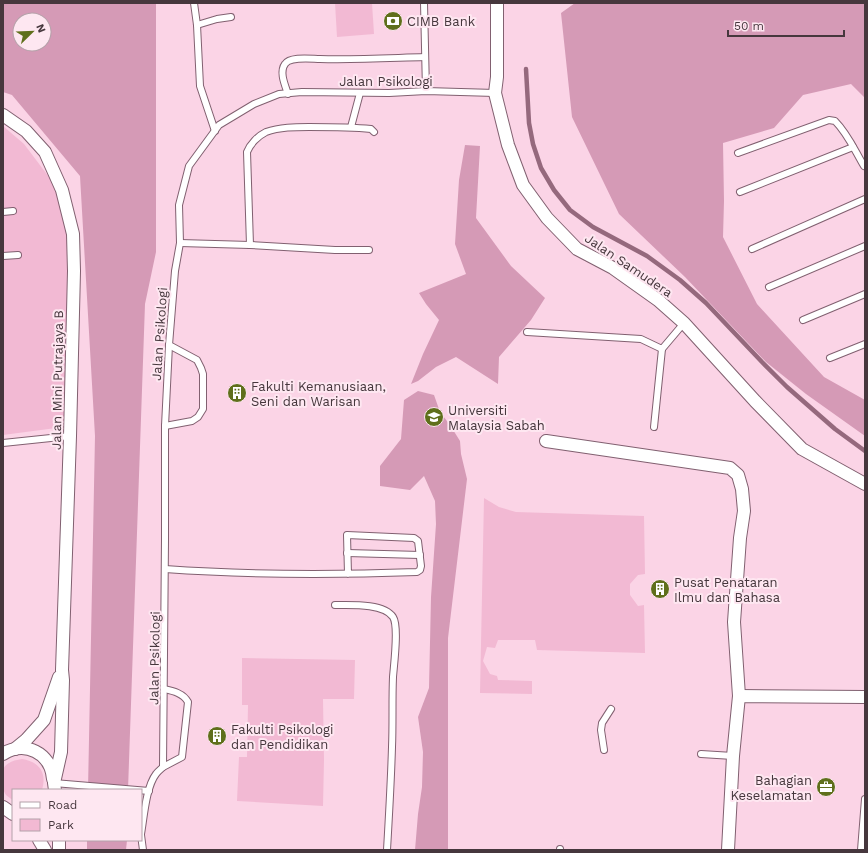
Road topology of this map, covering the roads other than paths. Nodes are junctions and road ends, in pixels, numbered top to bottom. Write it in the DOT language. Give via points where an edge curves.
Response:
graph roads {
  1 [pos="194,3"];
  2 [pos="424,3"];
  3 [pos="497,3"];
  4 [pos="231,17"];
  5 [pos="197,25"];
  6 [pos="425,57"];
  7 [pos="426,91"];
  8 [pos="360,92"];
  9 [pos="288,94"];
  10 [pos="495,94"];
  11 [pos="3,115"];
  12 [pos="351,127"];
  13 [pos="215,131"];
  14 [pos="374,132"];
  15 [pos="853,146"];
  16 [pos="738,153"];
  17 [pos="865,167"];
  18 [pos="740,192"];
  19 [pos="865,199"];
  20 [pos="13,211"];
  21 [pos="3,212"];
  22 [pos="180,243"];
  23 [pos="250,245"];
  24 [pos="865,246"];
  25 [pos="752,249"];
  26 [pos="369,250"];
  27 [pos="18,255"];
  28 [pos="3,256"];
  29 [pos="769,287"];
  30 [pos="865,294"];
  31 [pos="803,320"];
  32 [pos="684,323"];
  33 [pos="527,332"];
  34 [pos="169,344"];
  35 [pos="865,344"];
  36 [pos="662,349"];
  37 [pos="830,358"];
  38 [pos="165,426"];
  39 [pos="654,427"];
  40 [pos="70,436"];
  41 [pos="546,441"];
  42 [pos="3,443"];
  43 [pos="863,479"];
  44 [pos="347,553"];
  45 [pos="420,555"];
  46 [pos="165,569"];
  47 [pos="348,574"];
  48 [pos="335,605"];
  49 [pos="62,670"];
  50 [pos="164,688"];
  51 [pos="739,696"];
  52 [pos="865,697"];
  53 [pos="612,709"];
  54 [pos="15,749"];
  55 [pos="604,750"];
  56 [pos="3,754"];
  57 [pos="701,754"];
  58 [pos="733,756"];
  59 [pos="163,767"];
  60 [pos="54,788"];
  61 [pos="86,789"];
  62 [pos="142,791"];
  63 [pos="149,791"];
  64 [pos="865,798"];
  65 [pos="142,830"];
  66 [pos="40,841"];
  67 [pos="45,850"];
  68 [pos="387,850"];
  69 [pos="728,850"];
  70 [pos="861,850"];
  1 -- 5 [label="lane"];
  2 -- 6 [label="lane"];
  3 -- 10 [label="street, Jalan Samudera"];
  4 -- 5 [label="lane"];
  5 -- 13 [label="lane" via="200,86"];
  6 -- 7 [label="lane"];
  6 -- 9 [label="lane" via="292,59 285,64 282,71"];
  7 -- 8 [label="lane, Jalan Psikologi"];
  7 -- 10 [label="lane, Jalan Psikologi"];
  8 -- 9 [label="lane, Jalan Psikologi"];
  8 -- 12 [label="lane"];
  9 -- 13 [label="lane, Jalan Psikologi" via="279,94 254,104 219,125"];
  10 -- 32 [label="street, Jalan Samudera" via="508,145 523,185 547,218 577,249 613,268 658,300"];
  11 -- 40 [label="street, Jalan Mini Putrajaya B" via="26,131 45,152 62,190 73,234"];
  12 -- 14 [label="lane" via="372,129"];
  12 -- 23 [label="lane" via="287,127 265,133 249,146 247,152"];
  13 -- 22 [label="lane, Jalan Psikologi" via="189,166 179,205"];
  15 -- 16 [label="lane" via="839,125 829,120"];
  15 -- 17 [label="lane"];
  15 -- 18 [label="lane"];
  19 -- 25 [label="lane"];
  20 -- 21 [label="lane"];
  22 -- 23 [label="lane"];
  22 -- 34 [label="lane, Jalan Psikologi"];
  23 -- 26 [label="lane"];
  24 -- 29 [label="lane"];
  27 -- 28 [label="lane"];
  30 -- 31 [label="lane"];
  32 -- 36 [label="lane"];
  32 -- 43 [label="street, Jalan Samudera" via="802,449"];
  33 -- 36 [label="lane" via="641,339"];
  34 -- 38 [label="lane, Jalan Psikologi"];
  34 -- 38 [label="lane" via="197,360 202,368 203,409 192,421"];
  35 -- 37 [label="lane"];
  36 -- 39 [label="lane"];
  38 -- 46 [label="lane, Jalan Psikologi"];
  40 -- 42 [label="lane"];
  40 -- 49 [label="street, Jalan Mini Putrajaya B"];
  41 -- 51 [label="street" via="730,468 738,476 744,511 734,622"];
  44 -- 45 [label="lane"];
  44 -- 45 [label="lane" via="347,534 414,538 418,541"];
  44 -- 47 [label="lane"];
  45 -- 47 [label="lane" via="421,566 417,572"];
  46 -- 47 [label="lane"];
  46 -- 50 [label="lane, Jalan Psikologi"];
  48 -- 68 [label="lane" via="381,608 393,617 396,626"];
  49 -- 54 [label="street" via="44,720"];
  49 -- 60 [label="street" via="61,752"];
  50 -- 59 [label="lane, Jalan Psikologi"];
  50 -- 59 [label="lane" via="175,691 188,702 182,757"];
  51 -- 52 [label="street"];
  51 -- 58 [label="street"];
  53 -- 55 [label="lane" via="602,723"];
  54 -- 56 [label="street"];
  54 -- 60 [label="street" via="24,748 43,756 53,774"];
  57 -- 58 [label="lane"];
  58 -- 69 [label="street"];
  59 -- 63 [label="lane" via="153,779"];
  60 -- 61 [label="lane"];
  62 -- 63 [label="lane"];
  63 -- 65 [label="lane"];
  64 -- 70 [label="lane"];
  66 -- 67 [label="street"];
}
